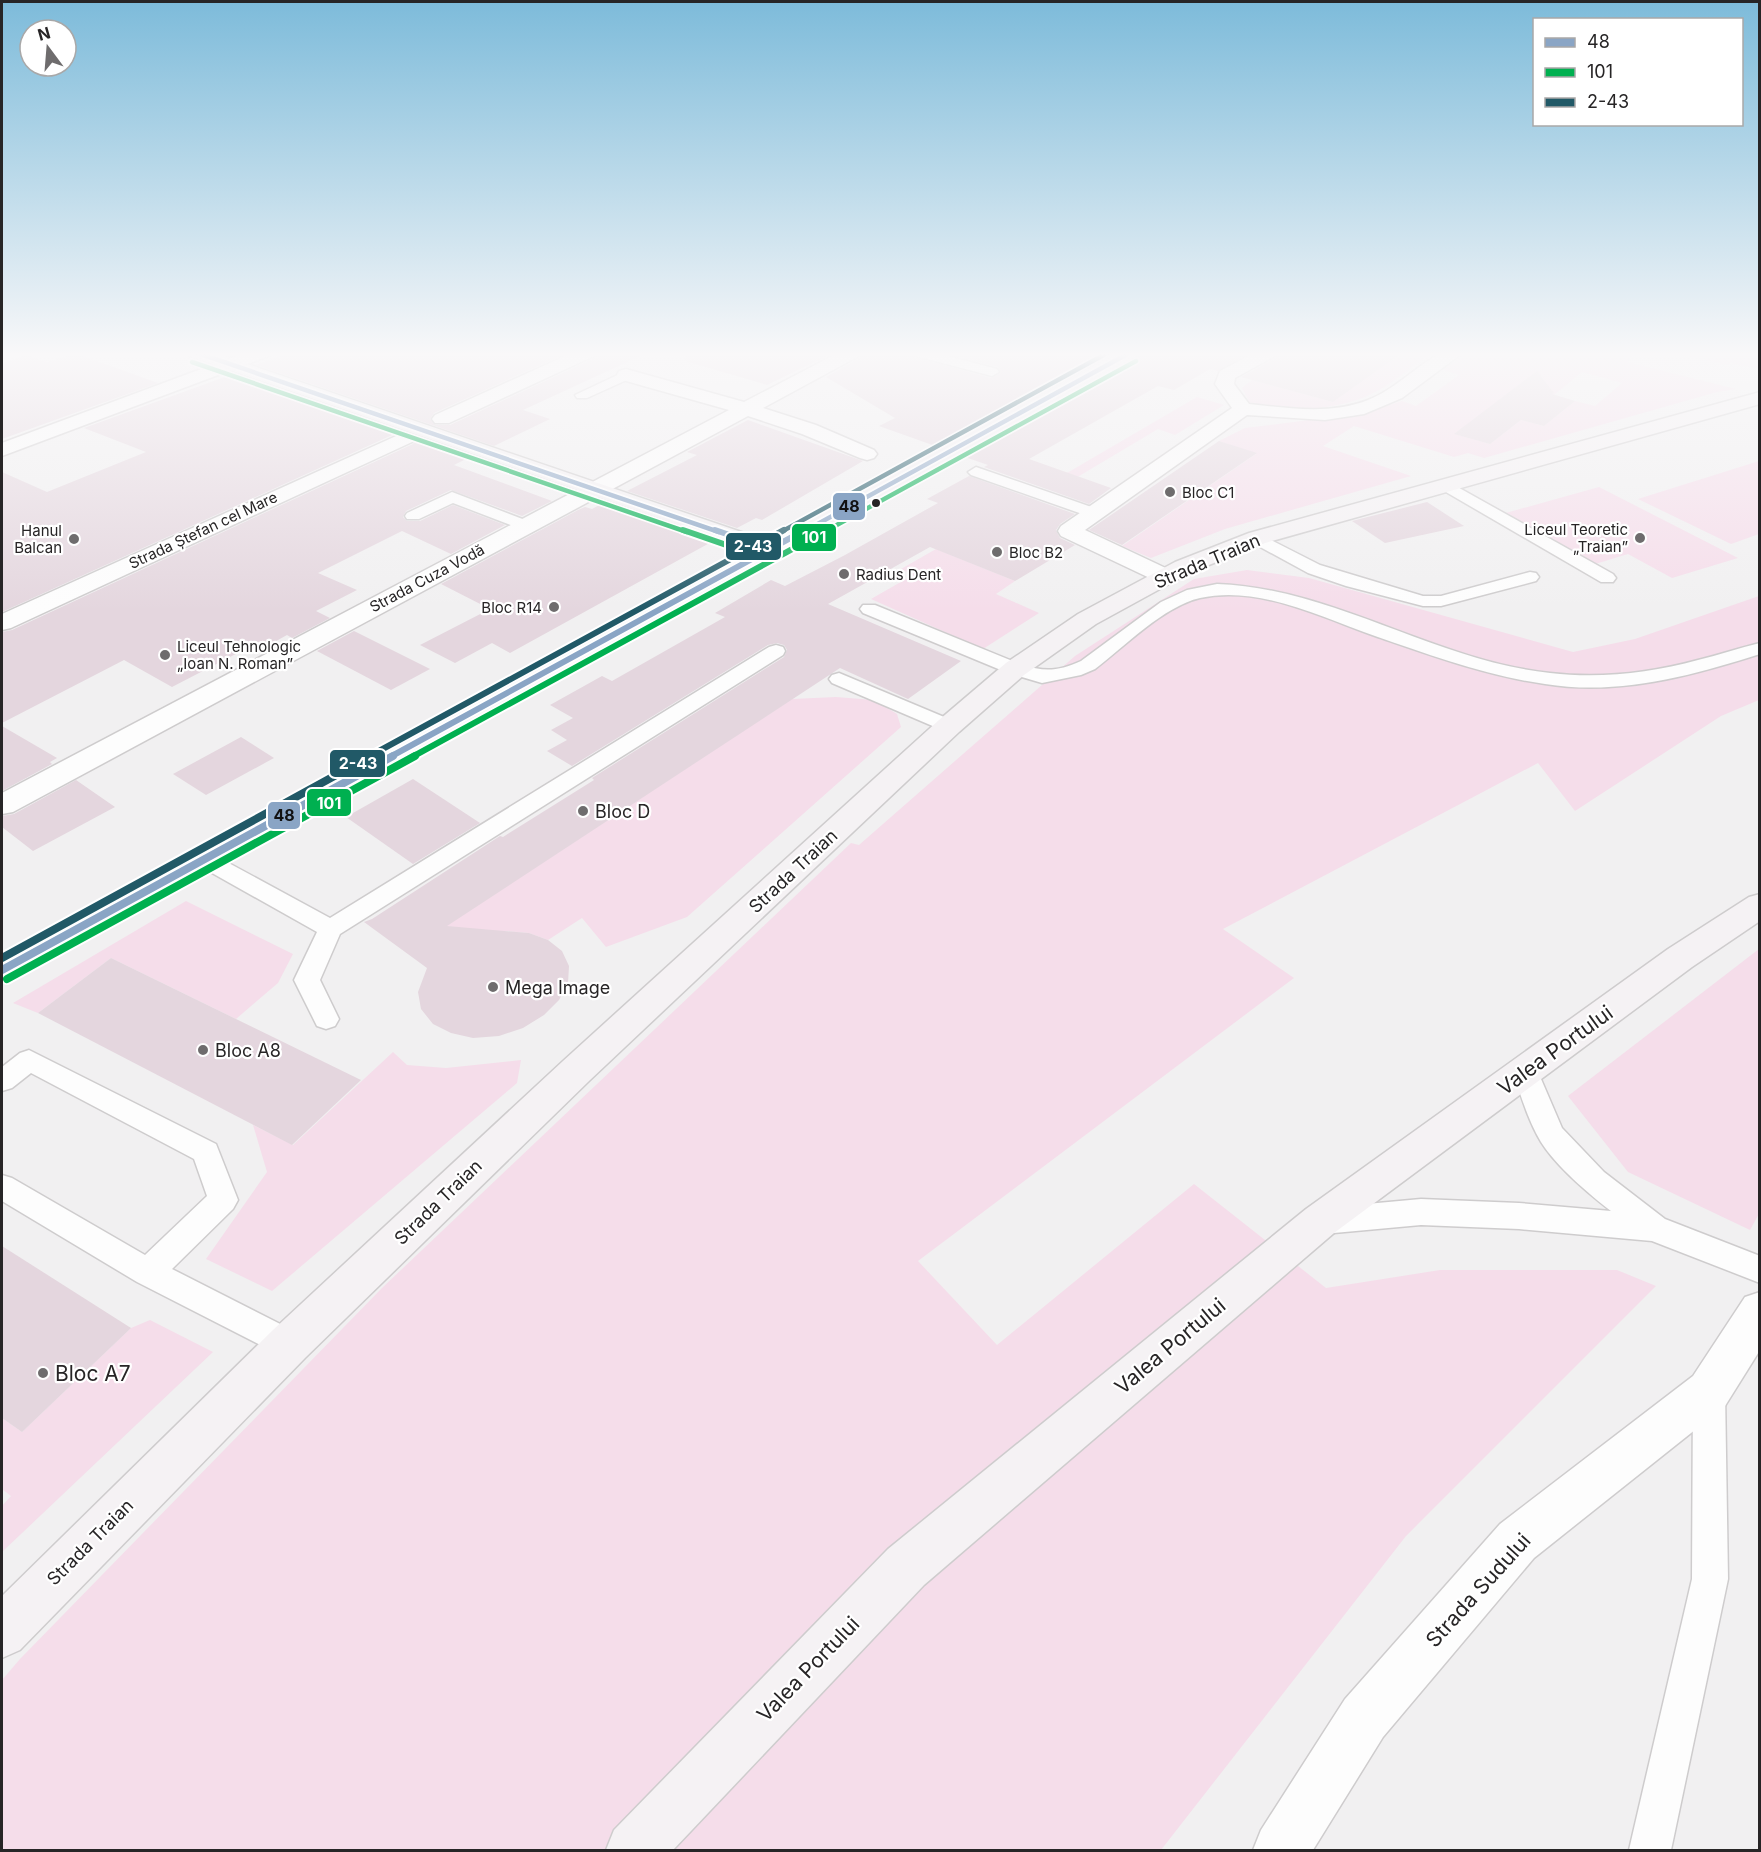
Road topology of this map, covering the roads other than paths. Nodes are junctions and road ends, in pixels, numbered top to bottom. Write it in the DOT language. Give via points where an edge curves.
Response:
graph roads {
  1 [pos="33,438"];
  2 [pos="404,438"];
  3 [pos="447,438"];
  4 [pos="690,438"];
  5 [pos="833,438"];
  6 [pos="973,438"];
  7 [pos="1200,438"];
  8 [pos="1616,438"];
  9 [pos="2,450"];
  10 [pos="867,454"];
  11 [pos="976,472"];
  12 [pos="1445,485"];
  13 [pos="595,489"];
  14 [pos="1094,513"];
  15 [pos="413,516"];
  16 [pos="527,526"];
  17 [pos="1257,538"];
  18 [pos="770,549"];
  19 [pos="1164,576"];
  20 [pos="1530,577"];
  21 [pos="1607,578"];
  22 [pos="869,609"];
  23 [pos="2,622"];
  24 [pos="1760,648"];
  25 [pos="776,651"];
  26 [pos="1015,669"];
  27 [pos="839,679"];
  28 [pos="949,726"];
  29 [pos="2,805"];
  30 [pos="204,859"];
  31 [pos="1760,905"];
  32 [pos="330,929"];
  33 [pos="2,970"];
  34 [pos="326,1019"];
  35 [pos="1526,1072"];
  36 [pos="2,1081"];
  37 [pos="2,1187"];
  38 [pos="1320,1221"];
  39 [pos="1654,1228"];
  40 [pos="1760,1270"];
  41 [pos="148,1272"];
  42 [pos="1760,1311"];
  43 [pos="289,1344"];
  44 [pos="1709,1391"];
  45 [pos="2,1632"];
  46 [pos="634,1851"];
  47 [pos="1281,1851"];
  48 [pos="1650,1851"];
  1 -- 9 [label="street"];
  2 -- 23 [label="street, Strada Ștefan cel Mare"];
  3 -- 13 [label="street"];
  4 -- 13 [label="street, Strada Cuza Vodă"];
  5 -- 10 [label="street"];
  6 -- 18 [label="street"];
  7 -- 14 [label="street"];
  8 -- 12 [label="street, Strada Traian"];
  11 -- 14 [label="lane"];
  12 -- 17 [label="street, Strada Traian"];
  12 -- 21 [label="lane"];
  13 -- 16 [label="street, Strada Cuza Vodă"];
  13 -- 18 [label="street"];
  14 -- 19 [label="street" via="1069,531"];
  15 -- 16 [label="lane" via="452,497"];
  16 -- 29 [label="street, Strada Cuza Vodă"];
  17 -- 19 [label="street, Strada Traian"];
  17 -- 20 [label="lane" via="1314,569 1423,602 1441,601"];
  18 -- 30 [label="street"];
  19 -- 26 [label="street, Strada Traian" via="1087,619"];
  22 -- 26 [label="lane"];
  24 -- 26 [label="lane" via="1649,679 1597,683 1545,678 1403,639 1293,601 1221,590 1193,594 1166,608 1074,672 1042,677"];
  25 -- 32 [label="lane"];
  26 -- 28 [label="street, Strada Traian"];
  27 -- 28 [label="lane"];
  28 -- 43 [label="street, Strada Traian" via="576,1071"];
  30 -- 32 [label="lane"];
  30 -- 33 [label="street"];
  31 -- 35 [label="street, Valea Portului" via="1680,958"];
  32 -- 34 [label="lane" via="307,980"];
  35 -- 38 [label="street, Valea Portului"];
  35 -- 39 [label="lane" via="1552,1136 1594,1181"];
  36 -- 41 [label="lane" via="29,1060 206,1152 223,1200"];
  37 -- 41 [label="lane"];
  38 -- 39 [label="lane" via="1421,1212"];
  38 -- 46 [label="street, Valea Portului" via="906,1567"];
  39 -- 40 [label="lane"];
  41 -- 43 [label="lane"];
  42 -- 44 [label="street, Strada Sudului"];
  43 -- 45 [label="street, Strada Traian"];
  44 -- 47 [label="street, Strada Sudului" via="1517,1541 1365,1718"];
  44 -- 48 [label="lane" via="1710,1579"];
}
